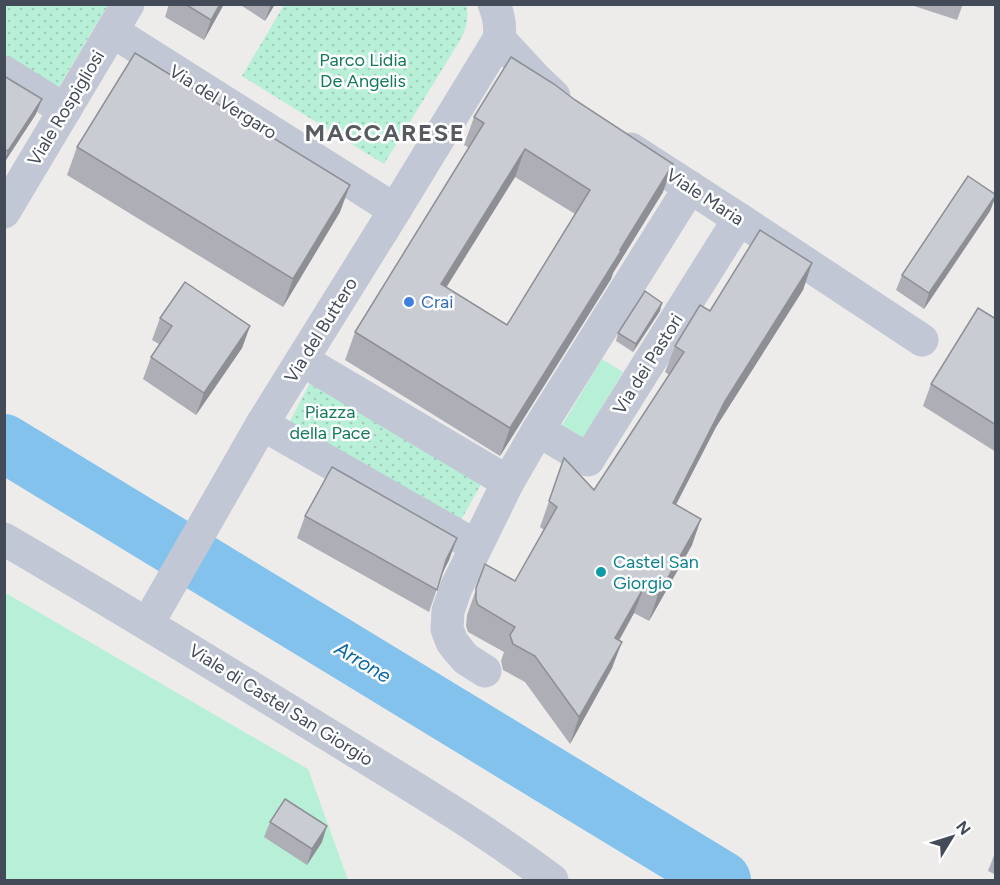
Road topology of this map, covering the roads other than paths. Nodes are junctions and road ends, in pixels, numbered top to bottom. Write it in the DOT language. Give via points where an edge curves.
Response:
graph roads {
  1 [pos="494,4"];
  2 [pos="120,18"];
  3 [pos="499,39"];
  4 [pos="4,72"];
  5 [pos="65,110"];
  6 [pos="575,112"];
  7 [pos="603,131"];
  8 [pos="690,187"];
  9 [pos="395,210"];
  10 [pos="4,212"];
  11 [pos="739,219"];
  12 [pos="922,340"];
  13 [pos="302,360"];
  14 [pos="262,424"];
  15 [pos="538,430"];
  16 [pos="508,482"];
  17 [pos="4,539"];
  18 [pos="476,546"];
  19 [pos="148,623"];
  20 [pos="485,671"];
  21 [pos="552,880"];
  1 -- 3 [label="street" via="500,20"];
  2 -- 5 [label="street, Viale Rospigliosi"];
  2 -- 9 [label="street, Via del Vergaro"];
  3 -- 6 [label="street" via="547,90"];
  3 -- 9 [label="street, Via del Buttero"];
  4 -- 5 [label="street"];
  5 -- 10 [label="street, Viale Rospigliosi"];
  7 -- 8 [label="street, Viale Maria"];
  8 -- 11 [label="street, Viale Maria"];
  8 -- 15 [label="street"];
  9 -- 13 [label="street, Via del Buttero"];
  11 -- 12 [label="street, Viale Maria"];
  11 -- 15 [label="street, Via dei Pastori" via="588,460"];
  13 -- 14 [label="street, Via del Buttero"];
  13 -- 16 [label="street"];
  14 -- 18 [label="street"];
  14 -- 19 [label="street, Via del Buttero"];
  15 -- 16 [label="street"];
  16 -- 18 [label="street"];
  17 -- 19 [label="street, Viale di Castel San Giorgio"];
  18 -- 20 [label="street" via="453,594 447,630 459,651"];
  19 -- 21 [label="street, Viale di Castel San Giorgio" via="460,816"];
}
